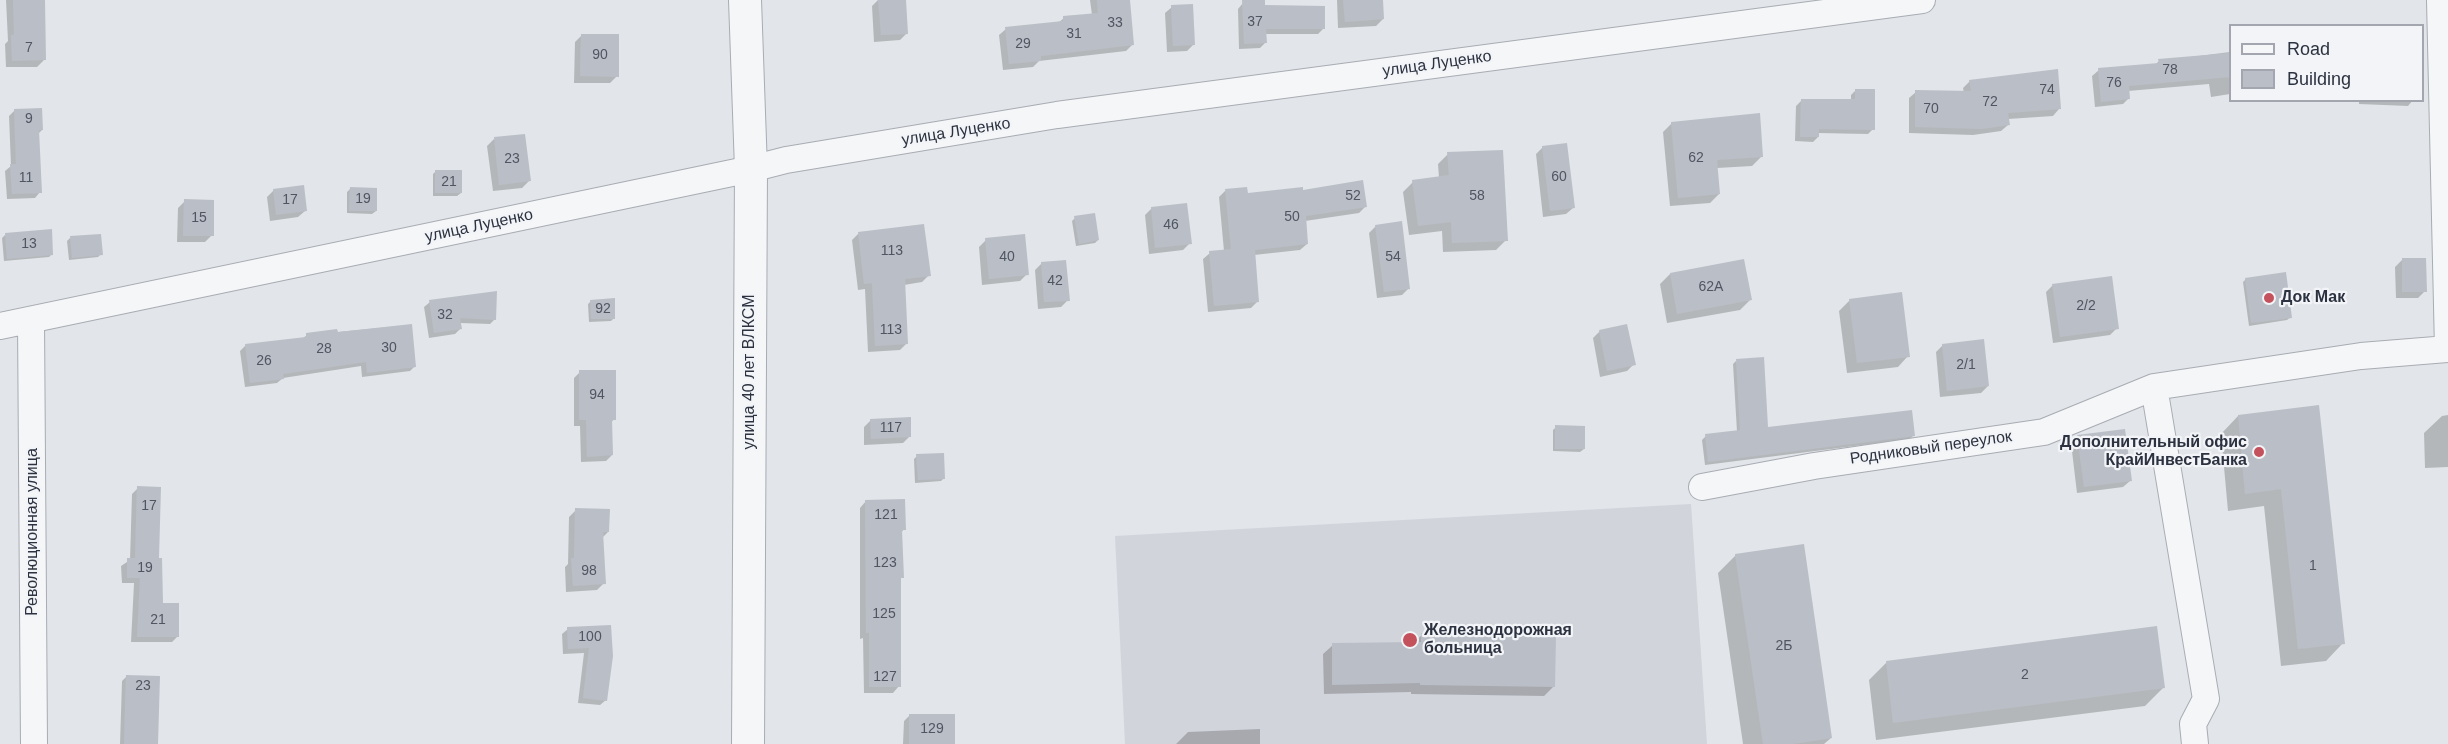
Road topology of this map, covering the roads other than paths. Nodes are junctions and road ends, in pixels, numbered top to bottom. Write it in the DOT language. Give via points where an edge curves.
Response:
graph roads {
  1 [pos="745,0"];
  2 [pos="1922,0"];
  3 [pos="2440,0"];
  4 [pos="751,169"];
  5 [pos="31,320"];
  6 [pos="0,326"];
  7 [pos="2448,349"];
  8 [pos="2154,387"];
  9 [pos="1702,488"];
  10 [pos="34,744"];
  11 [pos="748,744"];
  12 [pos="2194,744"];
  1 -- 4 [label="street, улица 40 лет ВЛКСМ"];
  2 -- 4 [label="street, улица Луценко" via="1057,115"];
  3 -- 7 [label="street, Родниковый переулок"];
  4 -- 5 [label="street, улица Луценко"];
  4 -- 11 [label="street, улица 40 лет ВЛКСМ"];
  5 -- 6 [label="street, улица Луценко"];
  5 -- 10 [label="street, Революционная улица"];
  7 -- 8 [label="street, Родниковый переулок" via="2361,356"];
  8 -- 9 [label="street, Родниковый переулок" via="2044,432 1814,466"];
  8 -- 12 [label="street" via="2206,699 2193,724"];
}
